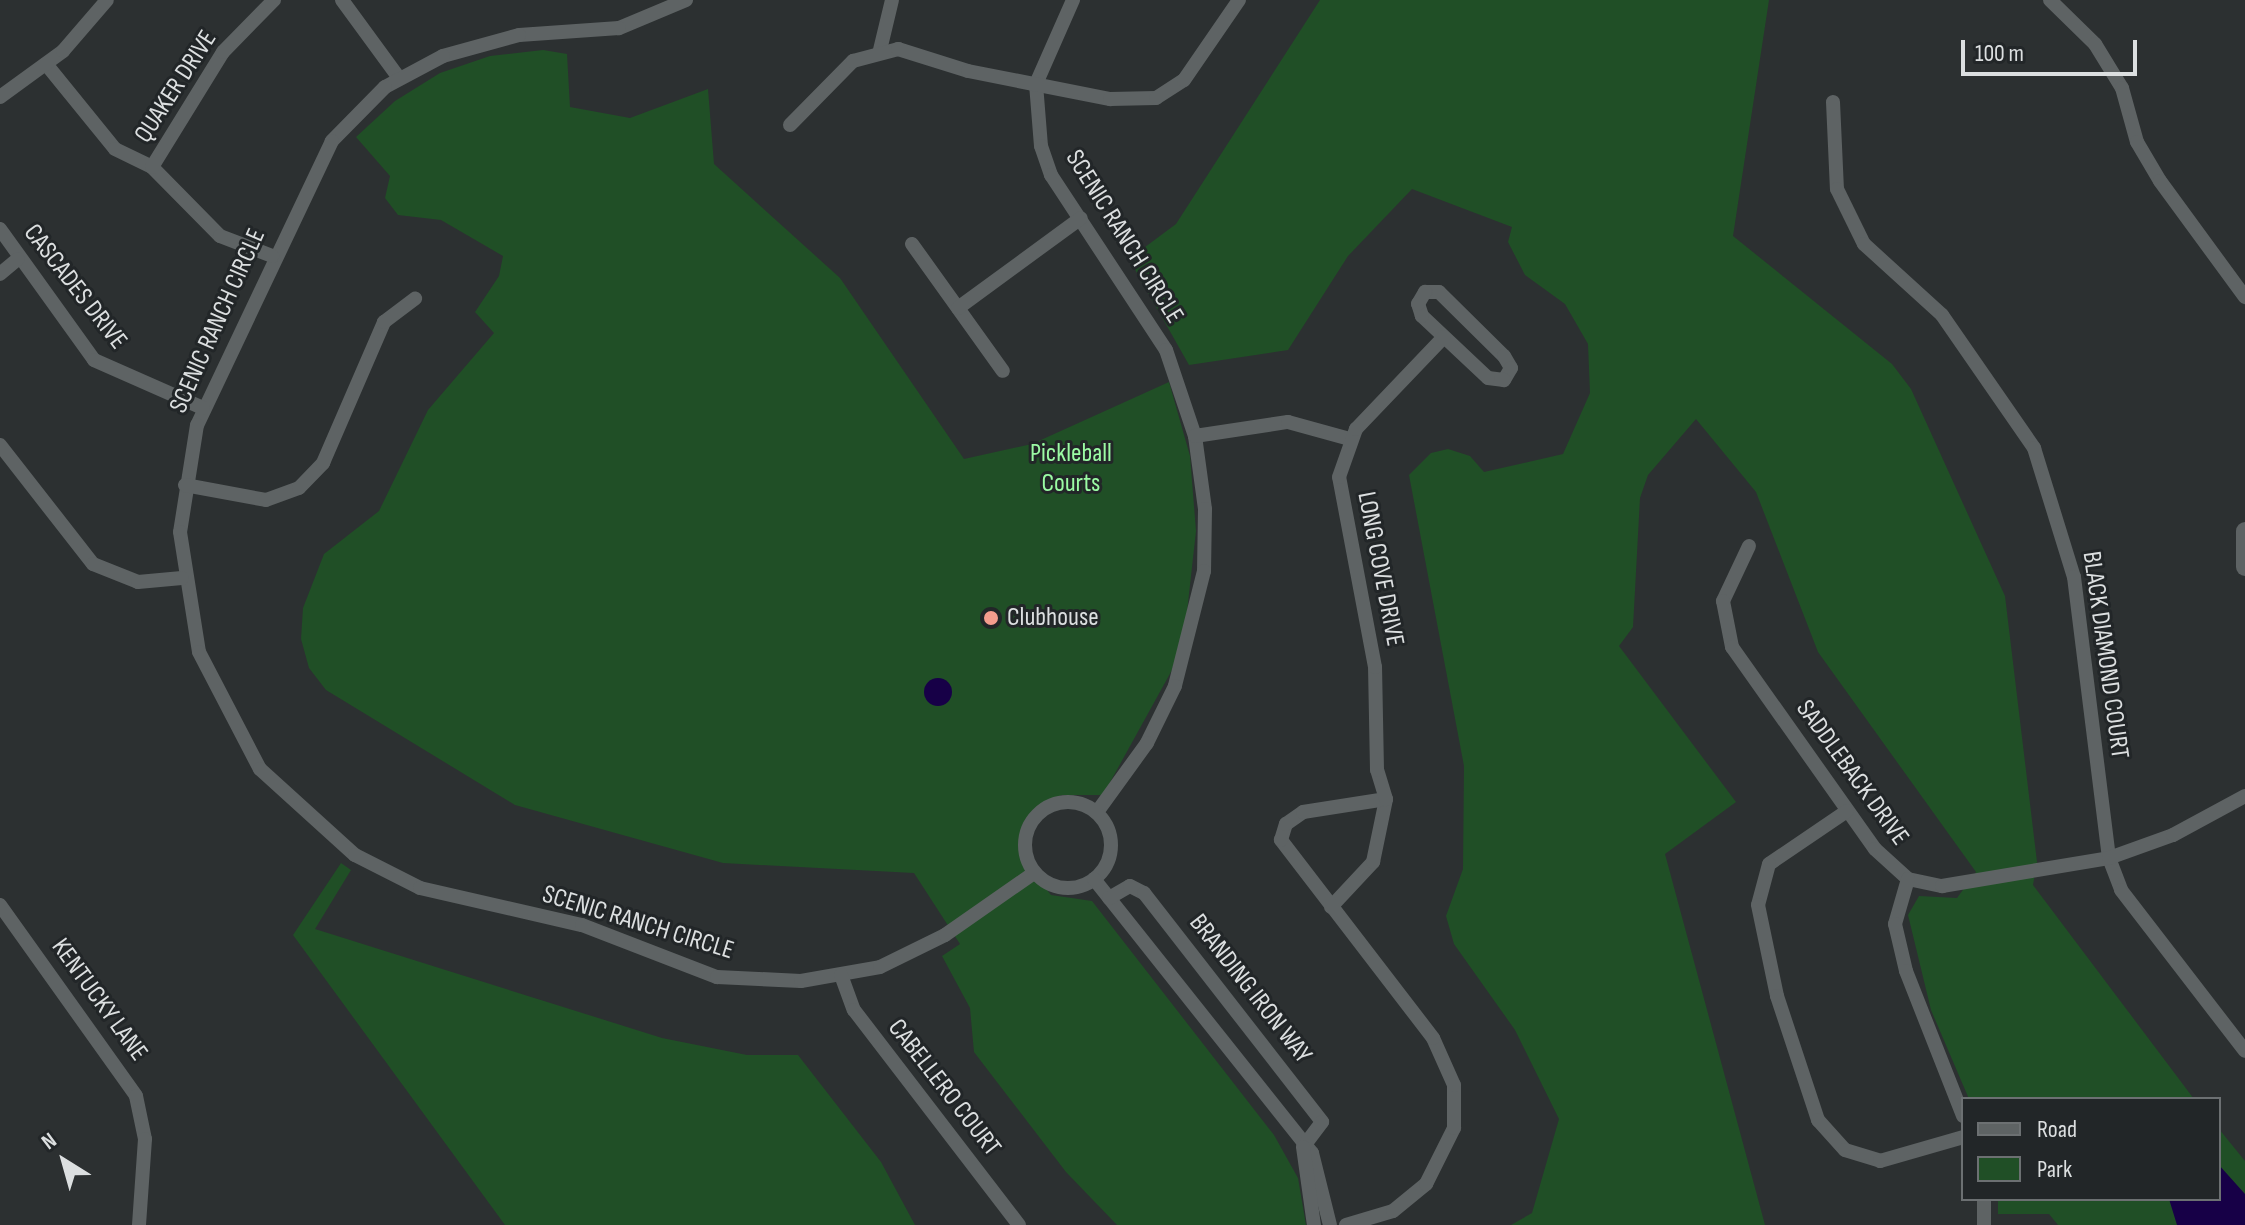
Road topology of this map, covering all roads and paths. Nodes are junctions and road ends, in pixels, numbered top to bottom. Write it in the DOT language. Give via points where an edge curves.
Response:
graph roads {
  1 [pos="107,0"];
  2 [pos="274,0"];
  3 [pos="342,0"];
  4 [pos="686,0"];
  5 [pos="892,0"];
  6 [pos="1073,0"];
  7 [pos="1239,0"];
  8 [pos="2050,0"];
  9 [pos="880,50"];
  10 [pos="46,64"];
  11 [pos="399,78"];
  12 [pos="1036,84"];
  13 [pos="0,97"];
  14 [pos="1833,102"];
  15 [pos="790,125"];
  16 [pos="152,167"];
  17 [pos="1081,218"];
  18 [pos="0,229"];
  19 [pos="912,244"];
  20 [pos="272,256"];
  21 [pos="18,259"];
  22 [pos="0,274"];
  23 [pos="2245,297"];
  24 [pos="415,299"];
  25 [pos="958,308"];
  26 [pos="1444,337"];
  27 [pos="1003,371"];
  28 [pos="203,408"];
  29 [pos="1195,436"];
  30 [pos="1350,439"];
  31 [pos="0,445"];
  32 [pos="185,485"];
  33 [pos="2245,531"];
  34 [pos="1749,546"];
  35 [pos="2245,567"];
  36 [pos="182,578"];
  37 [pos="2245,796"];
  38 [pos="1386,799"];
  39 [pos="1847,811"];
  40 [pos="1097,812"];
  41 [pos="2109,858"];
  42 [pos="1034,873"];
  43 [pos="1094,879"];
  44 [pos="1908,879"];
  45 [pos="1109,898"];
  46 [pos="0,905"];
  47 [pos="1331,907"];
  48 [pos="841,975"];
  49 [pos="2245,1051"];
  50 [pos="1961,1111"];
  51 [pos="1961,1138"];
  52 [pos="1303,1147"];
  53 [pos="1984,1201"];
  54 [pos="139,1225"];
  55 [pos="1019,1225"];
  56 [pos="1314,1225"];
  57 [pos="1330,1225"];
  58 [pos="1346,1225"];
  59 [pos="1984,1225"];
  1 -- 10 [label="street" via="89,27"];
  2 -- 16 [label="street, QUAKER DRIVE" via="223,52"];
  3 -- 11 [label="street"];
  4 -- 11 [label="street, SCENIC RANCH CIRCLE" via="619,28 488,42"];
  5 -- 9 [label="street"];
  6 -- 12 [label="street"];
  7 -- 12 [label="street" via="1195,67 1156,98 1125,101"];
  8 -- 23 [label="street" via="2095,44 2122,88 2137,142 2160,181"];
  9 -- 12 [label="street" via="912,51"];
  9 -- 15 [label="street" via="842,69"];
  10 -- 13 [label="street"];
  10 -- 16 [label="street" via="93,130"];
  11 -- 20 [label="street, SCENIC RANCH CIRCLE" via="332,141"];
  12 -- 17 [label="street, SCENIC RANCH CIRCLE" via="1046,161"];
  14 -- 41 [label="street, BLACK DIAMOND COURT" via="1837,189 1864,244 1942,315 2034,448 2074,577"];
  16 -- 20 [label="street" via="220,236"];
  17 -- 25 [label="street"];
  17 -- 29 [label="street, SCENIC RANCH CIRCLE" via="1156,329"];
  18 -- 21 [label="street, CASCADES DRIVE"];
  19 -- 25 [label="street"];
  20 -- 28 [label="street, SCENIC RANCH CIRCLE"];
  21 -- 22 [label="street"];
  21 -- 28 [label="street, CASCADES DRIVE" via="94,360"];
  24 -- 32 [label="street" via="384,322 323,463 299,488 266,500"];
  25 -- 27 [label="street"];
  26 -- 26 [label="street" via="1493,382 1509,374 1504,356 1432,290 1420,298 1419,310"];
  26 -- 30 [label="street"];
  28 -- 32 [label="street, SCENIC RANCH CIRCLE"];
  29 -- 30 [label="street" via="1288,422"];
  29 -- 40 [label="street, SCENIC RANCH CIRCLE" via="1205,540 1193,628 1165,708"];
  30 -- 38 [label="street, LONG COVE DRIVE" via="1339,489 1375,667 1377,770"];
  31 -- 36 [label="street" via="93,564 138,582"];
  32 -- 36 [label="street, SCENIC RANCH CIRCLE"];
  33 -- 35 [label="main road"];
  34 -- 39 [label="street, SADDLEBACK DRIVE" via="1726,585 1726,633"];
  36 -- 48 [label="street, SCENIC RANCH CIRCLE" via="199,652 237,734 298,810 355,855 420,888 574,922 717,977"];
  37 -- 41 [label="street, SADDLEBACK DRIVE" via="2173,835"];
  38 -- 47 [label="street, LONG COVE DRIVE" via="1373,862"];
  38 -- 47 [label="street" via="1303,812 1286,824 1286,850"];
  39 -- 44 [label="street, SADDLEBACK DRIVE"];
  39 -- 51 [label="street" via="1769,864 1758,905 1777,996 1818,1120 1845,1150 1880,1161"];
  40 -- 42 [label="street" via="1071,801 1043,808 1026,832"];
  40 -- 43 [label="street" via="1111,847"];
  41 -- 44 [label="street, SADDLEBACK DRIVE" via="1942,886"];
  41 -- 49 [label="street, BLACK DIAMOND COURT" via="2121,890"];
  42 -- 43 [label="street" via="1056,887"];
  42 -- 48 [label="street, SCENIC RANCH CIRCLE" via="925,947"];
  43 -- 45 [label="street"];
  44 -- 50 [label="street" via="1895,924 1906,971"];
  45 -- 52 [label="street"];
  45 -- 52 [label="street, BRANDING IRON WAY" via="1130,886 1144,893 1299,1090 1323,1129"];
  46 -- 54 [label="street, KENTUCKY LANE" via="136,1096 145,1139"];
  47 -- 58 [label="street" via="1437,1045 1457,1104 1448,1149 1426,1184 1393,1211"];
  48 -- 55 [label="street, CABELLERO COURT" via="854,1010"];
  52 -- 56 [label="street"];
  52 -- 57 [label="street" via="1321,1171"];
  53 -- 59 [label="street"];
}
